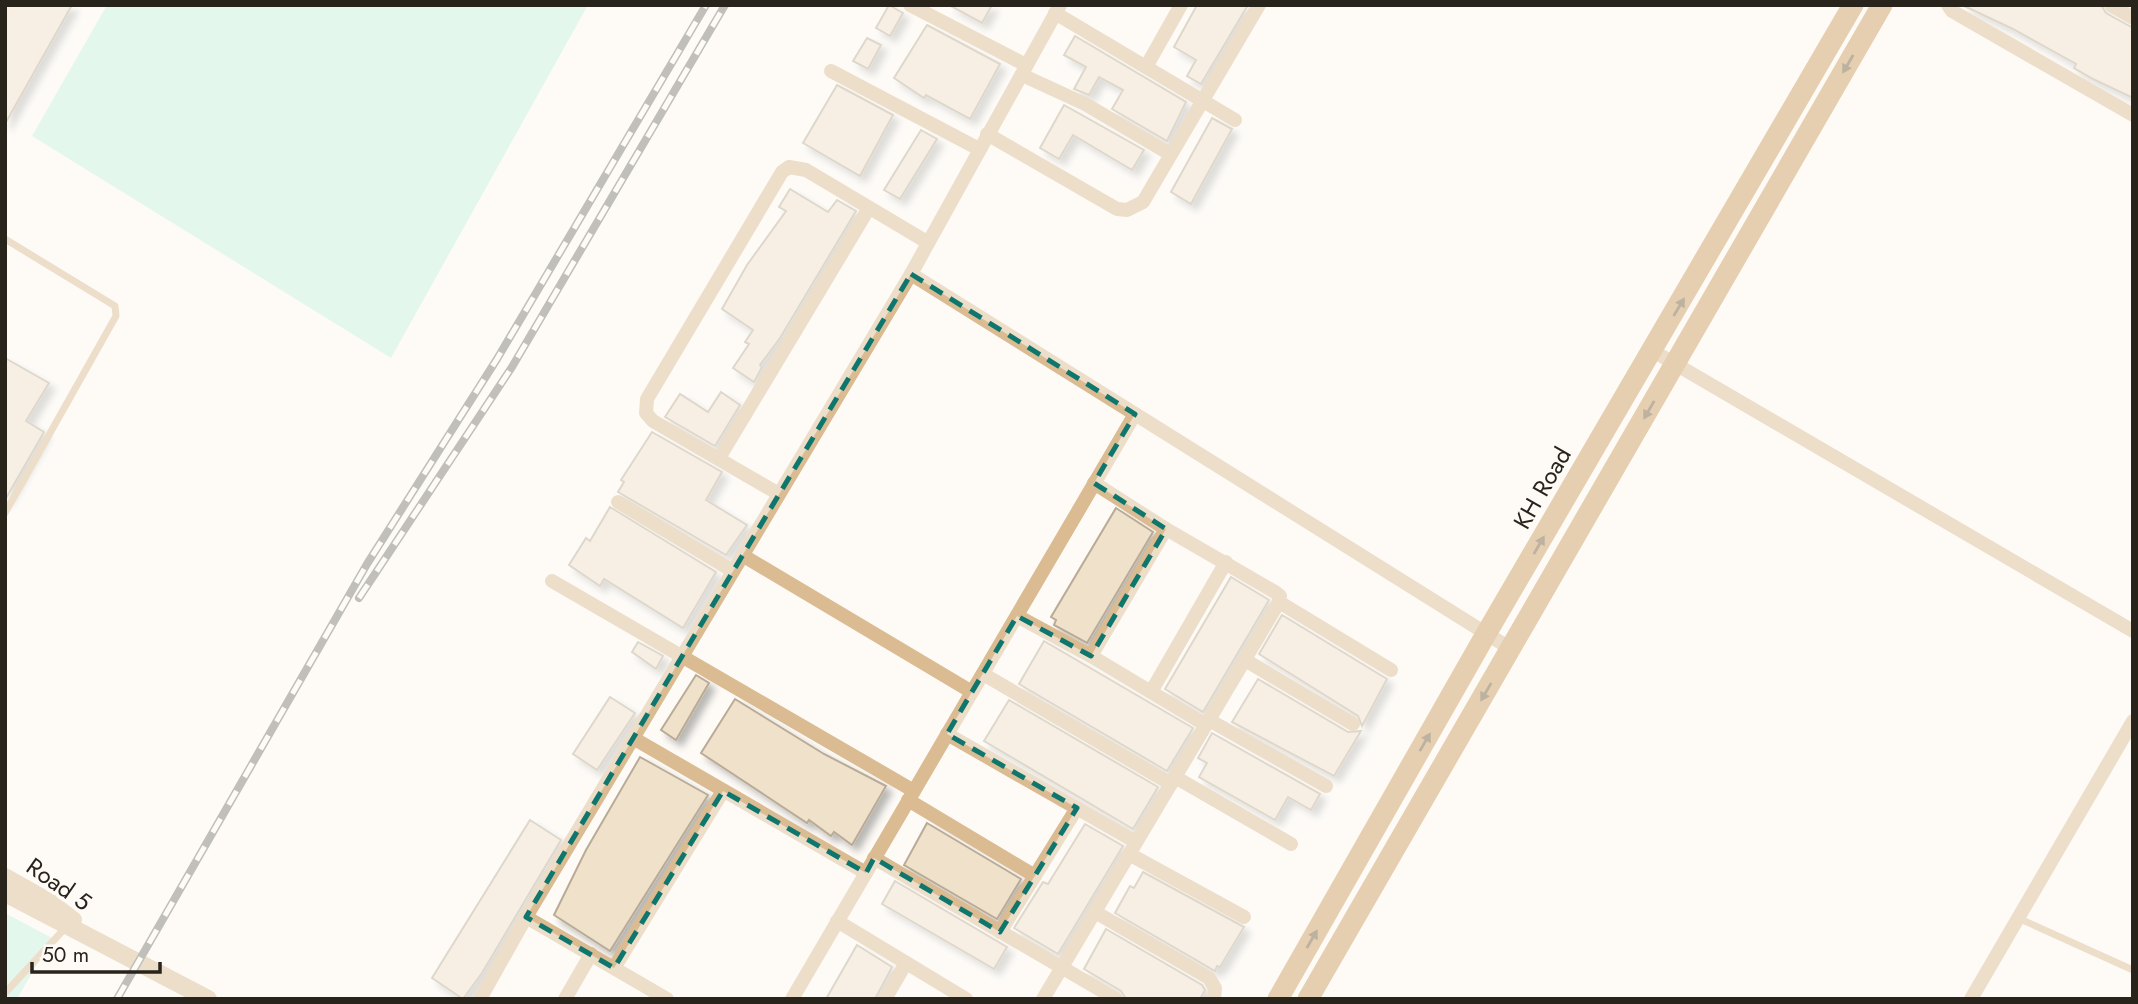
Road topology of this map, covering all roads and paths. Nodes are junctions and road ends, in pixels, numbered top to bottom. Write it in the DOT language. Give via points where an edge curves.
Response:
graph roads {
  1 [pos="910,5"];
  2 [pos="1181,5"];
  3 [pos="1259,5"];
  4 [pos="1853,5"];
  5 [pos="1882,5"];
  6 [pos="1948,5"];
  7 [pos="2111,5"];
  8 [pos="1058,9"];
  9 [pos="932,10"];
  10 [pos="2130,12"];
  11 [pos="1146,67"];
  12 [pos="1024,70"];
  13 [pos="831,71"];
  14 [pos="1202,102"];
  15 [pos="2133,115"];
  16 [pos="1235,120"];
  17 [pos="987,134"];
  18 [pos="979,149"];
  19 [pos="1170,154"];
  20 [pos="869,208"];
  21 [pos="5,239"];
  22 [pos="927,242"];
  23 [pos="911,274"];
  24 [pos="1653,351"];
  25 [pos="1675,365"];
  26 [pos="1135,414"];
  27 [pos="719,458"];
  28 [pos="1094,484"];
  29 [pos="779,494"];
  30 [pos="618,502"];
  31 [pos="5,513"];
  32 [pos="1166,529"];
  33 [pos="742,555"];
  34 [pos="1226,562"];
  35 [pos="733,571"];
  36 [pos="552,581"];
  37 [pos="1279,602"];
  38 [pos="1017,616"];
  39 [pos="2133,631"];
  40 [pos="1486,634"];
  41 [pos="1511,649"];
  42 [pos="682,656"];
  43 [pos="1091,656"];
  44 [pos="1245,660"];
  45 [pos="1391,670"];
  46 [pos="983,674"];
  47 [pos="972,692"];
  48 [pos="1151,692"];
  49 [pos="2133,721"];
  50 [pos="1208,723"];
  51 [pos="1353,724"];
  52 [pos="947,734"];
  53 [pos="633,738"];
  54 [pos="1173,781"];
  55 [pos="1326,786"];
  56 [pos="723,791"];
  57 [pos="911,796"];
  58 [pos="1076,808"];
  59 [pos="1291,844"];
  60 [pos="1133,848"];
  61 [pos="874,858"];
  62 [pos="866,873"];
  63 [pos="1035,876"];
  64 [pos="5,877"];
  65 [pos="5,893"];
  66 [pos="1095,912"];
  67 [pos="526,917"];
  68 [pos="1244,917"];
  69 [pos="2018,918"];
  70 [pos="837,921"];
  71 [pos="67,925"];
  72 [pos="85,932"];
  73 [pos="1000,932"];
  74 [pos="591,954"];
  75 [pos="906,963"];
  76 [pos="614,968"];
  77 [pos="1061,968"];
  78 [pos="2133,970"];
  79 [pos="5,992"];
  80 [pos="196,995"];
  81 [pos="208,999"];
  82 [pos="480,999"];
  83 [pos="565,999"];
  84 [pos="667,999"];
  85 [pos="792,999"];
  86 [pos="885,999"];
  87 [pos="966,999"];
  88 [pos="1043,999"];
  89 [pos="1116,999"];
  90 [pos="1214,999"];
  91 [pos="1278,999"];
  92 [pos="1308,999"];
  93 [pos="1971,999"];
  1 -- 9 [label="street"];
  2 -- 11 [label="street"];
  3 -- 14 [label="street"];
  24 -- 4 [label="main road, KH Road, one-way"];
  5 -- 25 [label="main road, one-way"];
  6 -- 15 [label="street"];
  7 -- 10 [label="street"];
  8 -- 11 [label="street"];
  8 -- 12 [label="street"];
  9 -- 12 [label="street"];
  11 -- 14 [label="street"];
  12 -- 17 [label="street"];
  12 -- 19 [label="street"];
  13 -- 18 [label="street"];
  14 -- 16 [label="street"];
  14 -- 19 [label="street"];
  17 -- 18 [label="street"];
  17 -- 19 [label="street" via="1117,209 1127,210 1143,202"];
  18 -- 22 [label="street"];
  20 -- 22 [label="street"];
  20 -- 27 [label="street"];
  20 -- 27 [label="street" via="806,170 789,167 782,172 647,399 646,412 653,421"];
  21 -- 31 [label="lane" via="115,306 116,316"];
  22 -- 23 [label="street"];
  23 -- 26 [label="street"];
  23 -- 29 [label="street"];
  24 -- 25 [label="street"];
  40 -- 24 [label="main road, KH Road, one-way"];
  25 -- 39 [label="street"];
  25 -- 41 [label="main road, one-way"];
  26 -- 28 [label="street"];
  26 -- 40 [label="street"];
  27 -- 29 [label="street"];
  28 -- 32 [label="street"];
  28 -- 38 [label="street"];
  29 -- 33 [label="street"];
  30 -- 35 [label="street"];
  32 -- 34 [label="street"];
  32 -- 43 [label="street"];
  33 -- 35 [label="street"];
  33 -- 47 [label="street"];
  34 -- 37 [label="street" via="1275,592"];
  34 -- 48 [label="street"];
  35 -- 42 [label="street"];
  36 -- 42 [label="street"];
  37 -- 44 [label="street"];
  37 -- 45 [label="street"];
  38 -- 43 [label="street"];
  38 -- 46 [label="street"];
  40 -- 41 [label="street"];
  91 -- 40 [label="main road, KH Road, one-way"];
  41 -- 92 [label="main road, one-way"];
  42 -- 53 [label="street"];
  42 -- 57 [label="street"];
  43 -- 48 [label="street"];
  44 -- 50 [label="street"];
  44 -- 51 [label="street"];
  46 -- 47 [label="street"];
  46 -- 54 [label="street"];
  47 -- 52 [label="street"];
  48 -- 50 [label="street"];
  49 -- 69 [label="street"];
  50 -- 54 [label="street"];
  50 -- 55 [label="street"];
  52 -- 57 [label="street"];
  52 -- 58 [label="street"];
  53 -- 56 [label="street"];
  53 -- 67 [label="street"];
  54 -- 59 [label="street"];
  54 -- 60 [label="street"];
  56 -- 62 [label="street"];
  56 -- 76 [label="street"];
  57 -- 61 [label="street"];
  57 -- 63 [label="street"];
  58 -- 60 [label="street"];
  58 -- 63 [label="street"];
  60 -- 66 [label="street"];
  60 -- 68 [label="street"];
  61 -- 62 [label="street"];
  61 -- 73 [label="street"];
  62 -- 70 [label="street"];
  63 -- 73 [label="street"];
  64 -- 72 [label="street, Road 5" via="51,903"];
  65 -- 71 [label="street, Road 5"];
  66 -- 77 [label="street"];
  66 -- 90 [label="street" via="1209,978 1215,988"];
  67 -- 74 [label="street"];
  67 -- 82 [label="street"];
  69 -- 78 [label="lane"];
  69 -- 93 [label="street"];
  70 -- 75 [label="street"];
  70 -- 85 [label="street"];
  71 -- 72 [label="street, Road 5"];
  71 -- 79 [label="lane"];
  72 -- 80 [label="street, Road 5"];
  73 -- 77 [label="street"];
  74 -- 76 [label="street"];
  74 -- 83 [label="street"];
  75 -- 86 [label="street"];
  75 -- 87 [label="street"];
  76 -- 84 [label="street"];
  77 -- 88 [label="street"];
  77 -- 89 [label="street"];
  80 -- 81 [label="street, Road 5"];
}
